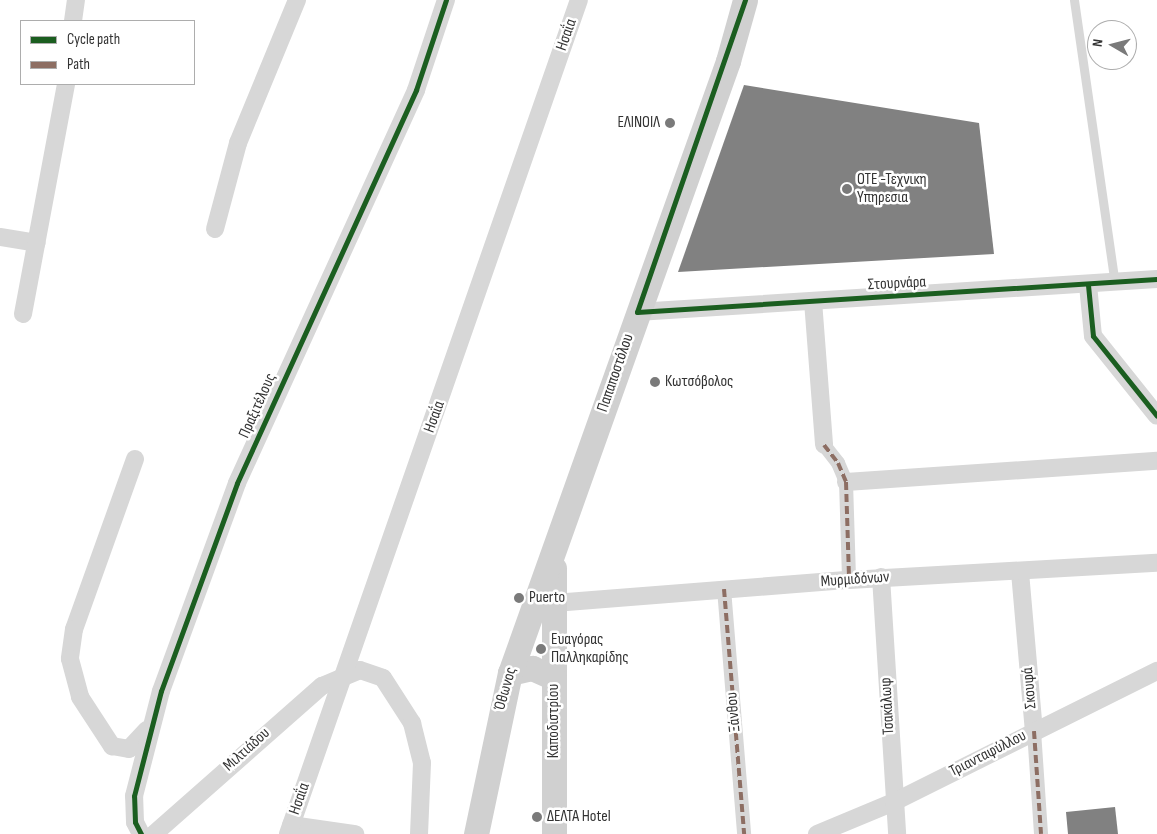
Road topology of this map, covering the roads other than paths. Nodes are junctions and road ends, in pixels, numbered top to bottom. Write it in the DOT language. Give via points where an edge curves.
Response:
graph roads {
  1 [pos="76,0"];
  2 [pos="297,0"];
  3 [pos="446,0"];
  4 [pos="579,0"];
  5 [pos="745,0"];
  6 [pos="1074,0"];
  7 [pos="73,20"];
  8 [pos="66,85"];
  9 [pos="215,229"];
  10 [pos="0,237"];
  11 [pos="37,242"];
  12 [pos="1157,279"];
  13 [pos="1114,283"];
  14 [pos="1088,285"];
  15 [pos="813,301"];
  16 [pos="637,312"];
  17 [pos="23,314"];
  18 [pos="1157,416"];
  19 [pos="824,445"];
  20 [pos="135,459"];
  21 [pos="1157,461"];
  22 [pos="846,482"];
  23 [pos="554,548"];
  24 [pos="1157,563"];
  25 [pos="1020,572"];
  26 [pos="881,577"];
  27 [pos="849,580"];
  28 [pos="724,589"];
  29 [pos="554,603"];
  30 [pos="1157,670"];
  31 [pos="345,673"];
  32 [pos="510,673"];
  33 [pos="554,678"];
  34 [pos="148,728"];
  35 [pos="1034,731"];
  36 [pos="894,802"];
  37 [pos="290,830"];
  38 [pos="141,834"];
  39 [pos="154,834"];
  40 [pos="355,834"];
  41 [pos="419,834"];
  42 [pos="476,834"];
  43 [pos="554,834"];
  44 [pos="744,834"];
  45 [pos="817,834"];
  46 [pos="896,834"];
  47 [pos="1041,834"];
  1 -- 7 [label="street"];
  2 -- 9 [label="street" via="238,143"];
  3 -- 34 [label="street, Πραξιτέλους" via="416,90 238,483"];
  4 -- 31 [label="street, Ησαΐα"];
  5 -- 16 [label="main road, Παπαποστόλου"];
  6 -- 13 [label="lane"];
  8 -- 11 [label="street"];
  10 -- 11 [label="street"];
  11 -- 17 [label="street"];
  12 -- 13 [label="street, Στουρνάρα"];
  13 -- 14 [label="street, Στουρνάρα"];
  14 -- 15 [label="street, Στουρνάρα"];
  14 -- 18 [label="street" via="1093,336"];
  15 -- 16 [label="street, Στουρνάρα"];
  15 -- 19 [label="street"];
  16 -- 23 [label="main road, Παπαποστόλου"];
  19 -- 22 [label="street" via="838,463"];
  20 -- 34 [label="street" via="74,629 70,659 80,697 112,746 129,749"];
  21 -- 22 [label="street"];
  22 -- 27 [label="street"];
  23 -- 29 [label="main road, Καποδιστρίου"];
  23 -- 32 [label="main road, Όθωνος"];
  24 -- 25 [label="street, Μυρμιδόνων"];
  25 -- 26 [label="street, Μυρμιδόνων"];
  25 -- 35 [label="street, Σκουφά"];
  26 -- 27 [label="street, Μυρμιδόνων"];
  26 -- 36 [label="street, Τσακάλωφ"];
  27 -- 28 [label="street, Μυρμιδόνων"];
  28 -- 29 [label="street, Μυρμιδόνων"];
  28 -- 44 [label="street, Ξάνθου"];
  29 -- 33 [label="main road, Καποδιστρίου"];
  30 -- 35 [label="street, Τριανταφύλλου"];
  31 -- 37 [label="street, Ησαΐα"];
  31 -- 39 [label="street, Μιλτιάδου" via="258,738"];
  31 -- 41 [label="street" via="366,670 377,674 408,716 422,763"];
  32 -- 33 [label="main road" via="532,668"];
  32 -- 42 [label="main road, Όθωνος"];
  33 -- 43 [label="main road, Καποδιστρίου"];
  34 -- 38 [label="street, Πραξιτέλους" via="133,807"];
  35 -- 36 [label="street, Τριανταφύλλου"];
  35 -- 47 [label="street, Σκουφά"];
  36 -- 45 [label="street, Τριανταφύλλου"];
  36 -- 46 [label="street, Τσακάλωφ"];
  37 -- 40 [label="street"];
}
